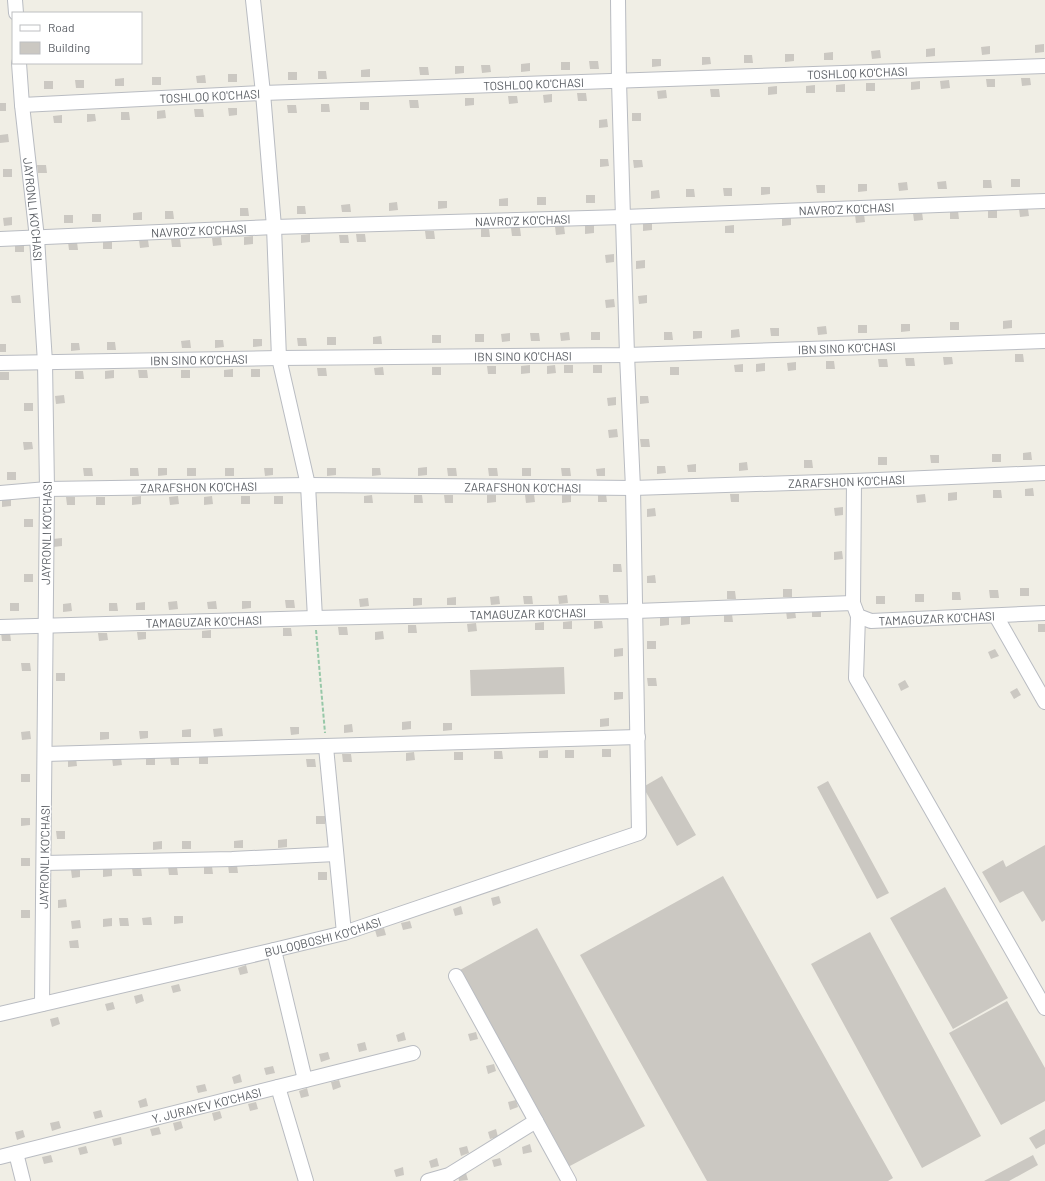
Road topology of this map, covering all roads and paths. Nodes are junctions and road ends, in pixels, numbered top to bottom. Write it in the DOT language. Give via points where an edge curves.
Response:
graph roads {
  1 [pos="15,0"];
  2 [pos="253,0"];
  3 [pos="618,0"];
  4 [pos="16,12"];
  5 [pos="19,64"];
  6 [pos="1045,66"];
  7 [pos="619,81"];
  8 [pos="263,93"];
  9 [pos="22,105"];
  10 [pos="1045,201"];
  11 [pos="623,217"];
  12 [pos="274,227"];
  13 [pos="37,238"];
  14 [pos="0,239"];
  15 [pos="1045,341"];
  16 [pos="627,355"];
  17 [pos="279,358"];
  18 [pos="45,362"];
  19 [pos="0,363"];
  20 [pos="1045,473"];
  21 [pos="854,481"];
  22 [pos="308,485"];
  23 [pos="633,488"];
  24 [pos="47,489"];
  25 [pos="0,493"];
  26 [pos="853,603"];
  27 [pos="636,611"];
  28 [pos="1045,613"];
  29 [pos="858,616"];
  30 [pos="996,616"];
  31 [pos="315,618"];
  32 [pos="45,625"];
  33 [pos="0,627"];
  34 [pos="1045,702"];
  35 [pos="638,737"];
  36 [pos="326,746"];
  37 [pos="45,754"];
  38 [pos="336,854"];
  39 [pos="44,863"];
  40 [pos="344,932"];
  41 [pos="274,950"];
  42 [pos="456,976"];
  43 [pos="42,1004"];
  44 [pos="1045,1008"];
  45 [pos="0,1014"];
  46 [pos="413,1053"];
  47 [pos="305,1080"];
  48 [pos="278,1087"];
  49 [pos="536,1121"];
  50 [pos="16,1153"];
  51 [pos="0,1157"];
  52 [pos="23,1181"];
  53 [pos="306,1181"];
  54 [pos="428,1181"];
  55 [pos="569,1181"];
  1 -- 4 [label="street"];
  2 -- 8 [label="street"];
  3 -- 7 [label="street"];
  5 -- 9 [label="street, JAYRONLI KO'CHASI"];
  6 -- 7 [label="street, TOSHLOQ KO'CHASI"];
  7 -- 8 [label="street, TOSHLOQ KO'CHASI"];
  7 -- 11 [label="street"];
  8 -- 9 [label="street, TOSHLOQ KO'CHASI"];
  8 -- 12 [label="street"];
  9 -- 13 [label="street, JAYRONLI KO'CHASI"];
  10 -- 11 [label="street, NAVRO'Z KO'CHASI"];
  11 -- 12 [label="street, NAVRO'Z KO'CHASI"];
  11 -- 16 [label="street"];
  12 -- 13 [label="street, NAVRO'Z KO'CHASI"];
  12 -- 17 [label="street"];
  13 -- 14 [label="street, NAVRO'Z KO'CHASI"];
  13 -- 18 [label="street, JAYRONLI KO'CHASI"];
  15 -- 16 [label="street, IBN SINO KO'CHASI"];
  16 -- 17 [label="street, IBN SINO KO'CHASI"];
  16 -- 23 [label="street"];
  17 -- 18 [label="street, IBN SINO KO'CHASI"];
  17 -- 22 [label="street"];
  18 -- 19 [label="street, IBN SINO KO'CHASI"];
  18 -- 24 [label="street, JAYRONLI KO'CHASI"];
  20 -- 21 [label="street, ZARAFSHON KO'CHASI"];
  21 -- 23 [label="street, ZARAFSHON KO'CHASI"];
  21 -- 26 [label="street"];
  22 -- 23 [label="street, ZARAFSHON KO'CHASI"];
  22 -- 24 [label="street, ZARAFSHON KO'CHASI"];
  22 -- 31 [label="street"];
  23 -- 27 [label="street"];
  24 -- 25 [label="street, ZARAFSHON KO'CHASI"];
  24 -- 32 [label="street, JAYRONLI KO'CHASI"];
  26 -- 27 [label="street, TAMAGUZAR KO'CHASI"];
  26 -- 29 [label="street"];
  27 -- 31 [label="street, TAMAGUZAR KO'CHASI"];
  27 -- 35 [label="street"];
  28 -- 30 [label="street, TAMAGUZAR KO'CHASI"];
  29 -- 30 [label="street, TAMAGUZAR KO'CHASI" via="871,621"];
  29 -- 44 [label="street" via="856,678"];
  30 -- 34 [label="street"];
  31 -- 32 [label="street, TAMAGUZAR KO'CHASI"];
  31 -- 36 [label="path"];
  32 -- 33 [label="street, TAMAGUZAR KO'CHASI"];
  32 -- 37 [label="street, JAYRONLI KO'CHASI"];
  35 -- 36 [label="street"];
  35 -- 40 [label="street, BULOQBOSHI KO'CHASI" via="639,832"];
  36 -- 37 [label="street"];
  36 -- 38 [label="street"];
  37 -- 39 [label="street, JAYRONLI KO'CHASI"];
  38 -- 39 [label="street"];
  38 -- 40 [label="street"];
  39 -- 43 [label="street, JAYRONLI KO'CHASI"];
  40 -- 41 [label="street, BULOQBOSHI KO'CHASI"];
  41 -- 43 [label="street, BULOQBOSHI KO'CHASI"];
  41 -- 47 [label="street"];
  42 -- 49 [label="street"];
  43 -- 45 [label="street, BULOQBOSHI KO'CHASI"];
  46 -- 47 [label="street, Y. JURAYEV KO'CHASI"];
  47 -- 48 [label="street, Y. JURAYEV KO'CHASI"];
  48 -- 50 [label="street, Y. JURAYEV KO'CHASI"];
  48 -- 53 [label="street"];
  49 -- 54 [label="street" via="449,1175"];
  49 -- 55 [label="street"];
  50 -- 51 [label="street, Y. JURAYEV KO'CHASI"];
  50 -- 52 [label="street"];
}
